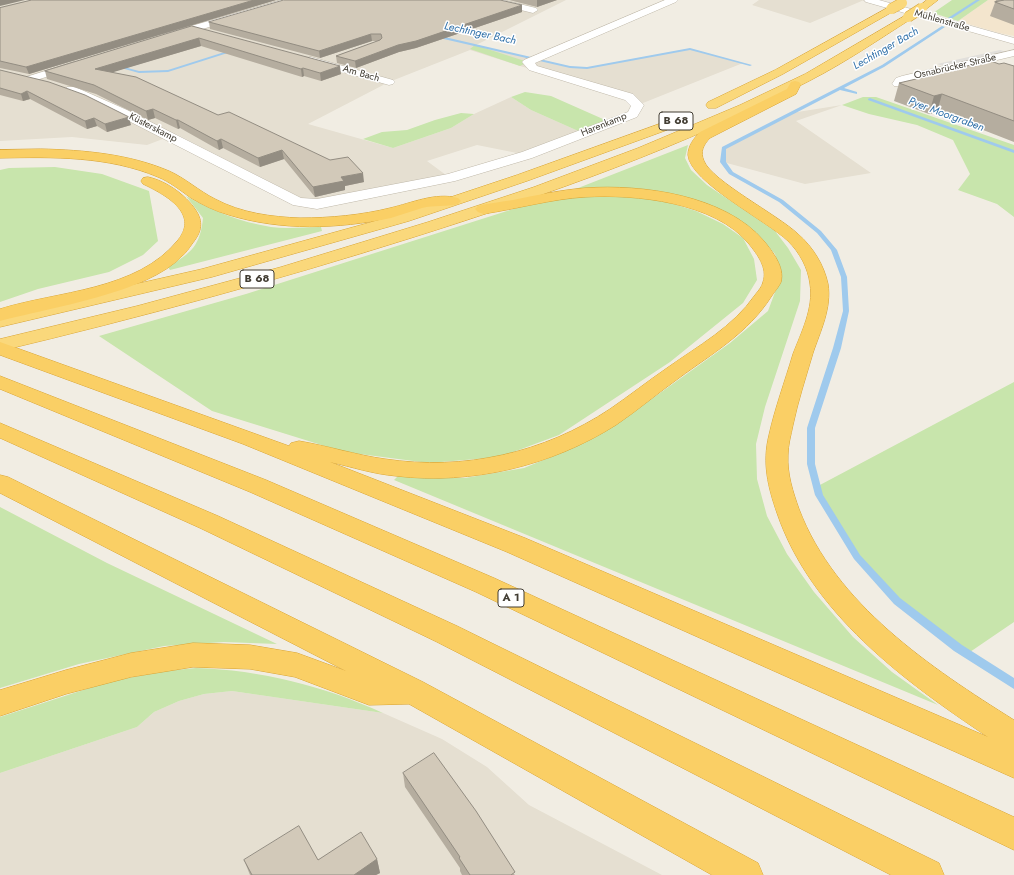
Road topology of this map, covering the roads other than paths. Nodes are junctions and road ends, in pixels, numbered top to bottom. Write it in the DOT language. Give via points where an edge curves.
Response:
graph roads {
  1 [pos="291,0"];
  2 [pos="492,0"];
  3 [pos="673,0"];
  4 [pos="869,0"];
  5 [pos="933,0"];
  6 [pos="903,1"];
  7 [pos="533,10"];
  8 [pos="193,29"];
  9 [pos="214,34"];
  10 [pos="155,40"];
  11 [pos="1014,42"];
  12 [pos="1014,53"];
  13 [pos="342,56"];
  14 [pos="300,57"];
  15 [pos="83,62"];
  16 [pos="322,63"];
  17 [pos="16,76"];
  18 [pos="30,79"];
  19 [pos="389,82"];
  20 [pos="795,84"];
  21 [pos="898,84"];
  22 [pos="704,108"];
  23 [pos="671,123"];
  24 [pos="0,154"];
  25 [pos="0,166"];
  26 [pos="453,201"];
  27 [pos="298,202"];
  28 [pos="483,209"];
  29 [pos="0,315"];
  30 [pos="0,321"];
  31 [pos="0,345"];
  32 [pos="0,348"];
  33 [pos="0,382"];
  34 [pos="0,430"];
  35 [pos="252,439"];
  36 [pos="0,483"];
  37 [pos="413,691"];
  38 [pos="0,703"];
  39 [pos="1014,737"];
  40 [pos="1014,763"];
  41 [pos="1014,834"];
  42 [pos="746,875"];
  43 [pos="927,875"];
  1 -- 8 [label="street"];
  2 -- 7 [label="street"];
  3 -- 27 [label="street, Harenkamp" via="528,62 533,68 629,97 638,105 633,114 527,155 450,178 317,204"];
  4 -- 11 [label="street, Mühlenstraße"];
  5 -- 20 [label="highway, B 68, bridge" via="829,66"];
  6 -- 22 [label="highway, B 68, bridge" via="779,72"];
  8 -- 9 [label="street"];
  8 -- 10 [label="street"];
  12 -- 21 [label="street, Osnabrücker Straße" via="906,78"];
  13 -- 16 [label="street"];
  14 -- 16 [label="street, Am Bach"];
  15 -- 18 [label="street"];
  16 -- 19 [label="street, Am Bach"];
  17 -- 18 [label="street, Küsterskamp"];
  18 -- 27 [label="street, Küsterskamp" via="92,98"];
  20 -- 28 [label="highway, B 68" via="660,144"];
  20 -- 39 [label="highway" via="792,91 705,135 698,142 695,152 697,163 708,175 779,225 798,243 812,262 819,284 818,307 784,412 776,452 778,480 787,514 804,549 828,585 862,623 906,662 970,710"];
  23 -- 26 [label="highway, B 68"];
  24 -- 26 [label="highway" via="76,155 136,165 182,183 221,208 273,220 317,222 355,219 427,203"];
  25 -- 29 [label="highway" via="42,162 74,163 141,177 164,189 182,203 192,216 193,229 185,244 169,260 139,276 105,288"];
  26 -- 30 [label="highway, B 68" via="403,218 206,273"];
  28 -- 31 [label="highway, B 68" via="295,268 169,303"];
  28 -- 35 [label="highway" via="596,192 659,196 686,202 713,212 739,226 758,243 770,262 772,281 759,304 734,329 599,426 545,451 496,465 442,470 386,467"];
  32 -- 35 [label="highway"];
  33 -- 41 [label="highway, A 1" via="251,483 484,585"];
  34 -- 43 [label="highway" via="209,522 447,634"];
  35 -- 40 [label="highway" via="516,545"];
  36 -- 37 [label="highway"];
  37 -- 38 [label="highway" via="369,692 297,665 250,657 193,656 131,665"];
  37 -- 42 [label="highway"];
}
